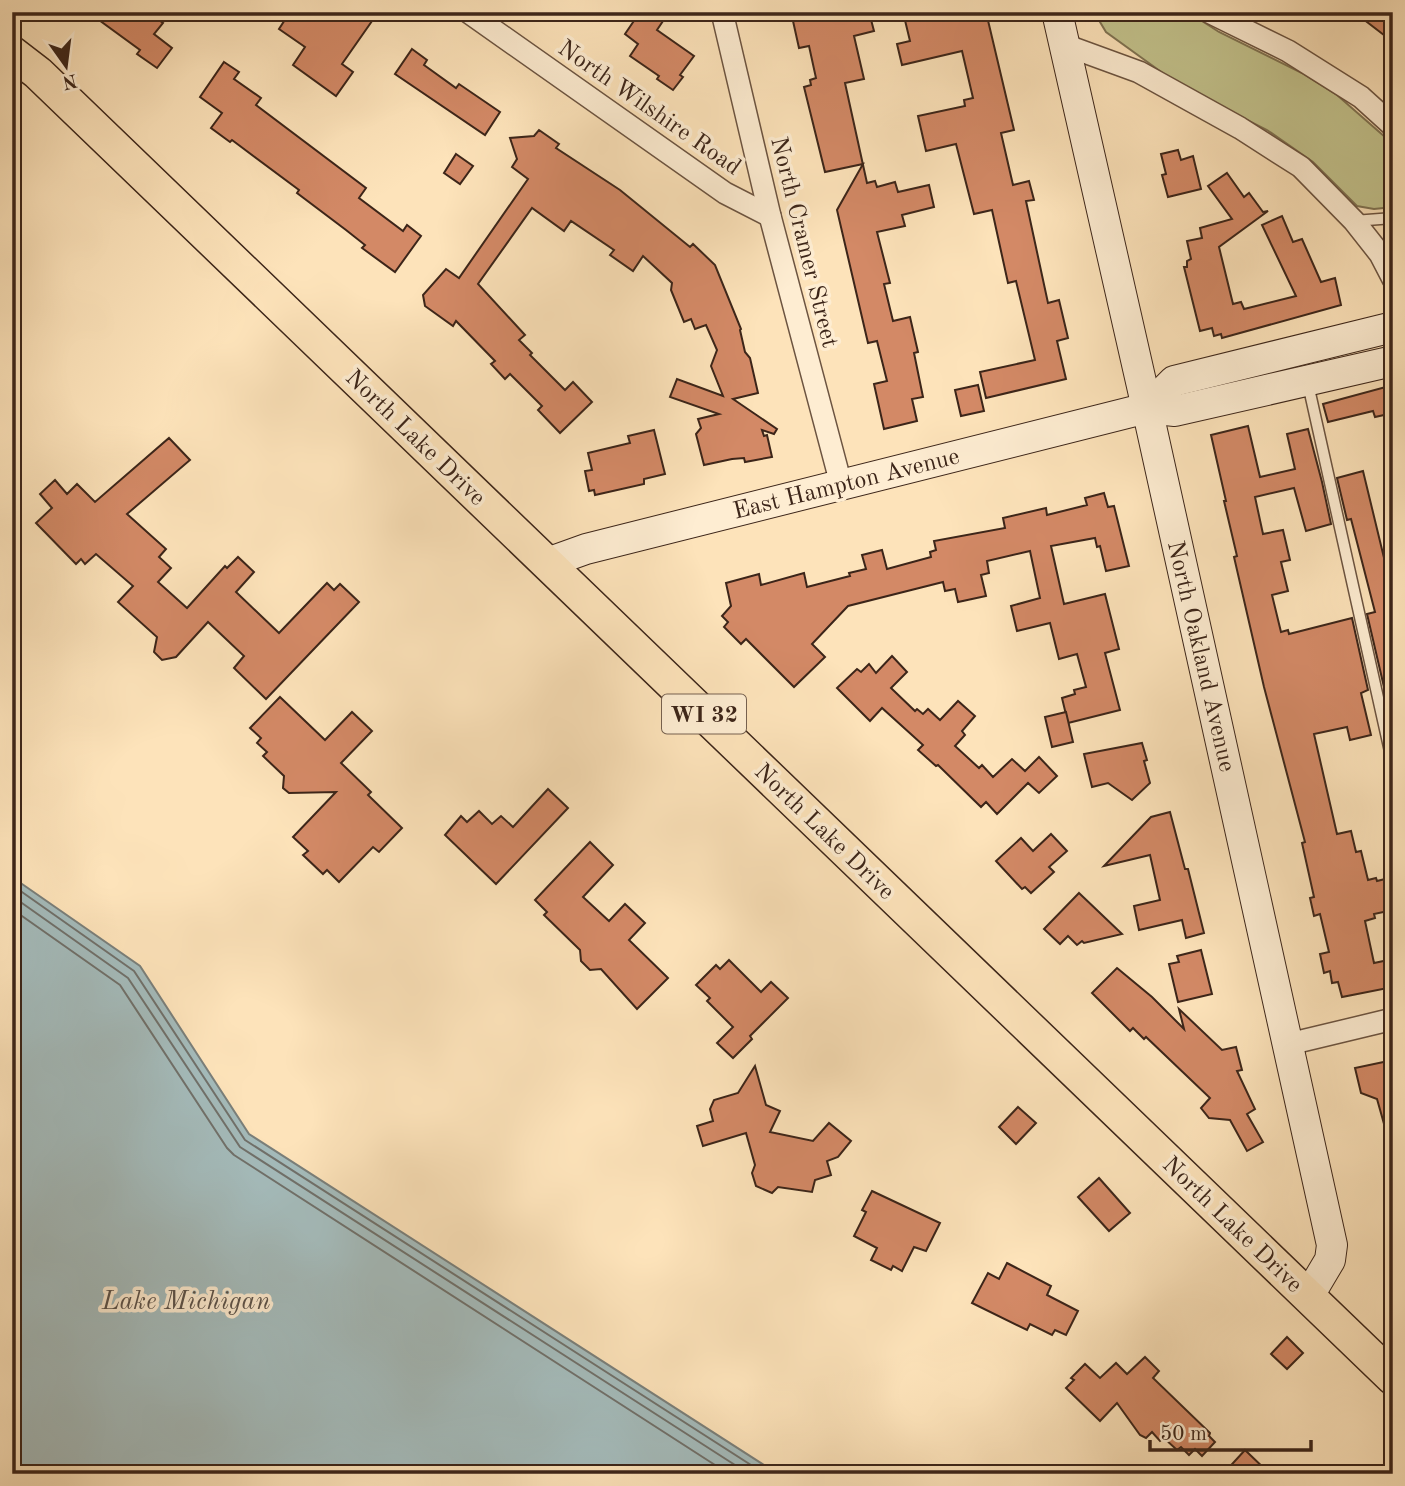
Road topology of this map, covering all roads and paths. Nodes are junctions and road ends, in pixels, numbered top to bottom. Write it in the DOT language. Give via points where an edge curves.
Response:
graph roads {
  1 [pos="468,12"];
  2 [pos="722,12"];
  3 [pos="1057,12"];
  4 [pos="1210,13"];
  5 [pos="1065,45"];
  6 [pos="12,53"];
  7 [pos="1393,125"];
  8 [pos="770,216"];
  9 [pos="1393,218"];
  10 [pos="1354,221"];
  11 [pos="1393,279"];
  12 [pos="1393,327"];
  13 [pos="1393,361"];
  14 [pos="1307,381"];
  15 [pos="1147,408"];
  16 [pos="841,484"];
  17 [pos="547,563"];
  18 [pos="1393,765"];
  19 [pos="1393,1019"];
  20 [pos="1289,1044"];
  21 [pos="1308,1297"];
  22 [pos="1393,1378"];
  1 -- 8 [label="street, North Wilshire Road" via="725,193"];
  2 -- 8 [label="street, North Cramer Street"];
  3 -- 5 [label="main road, North Oakland Avenue"];
  4 -- 7 [label="street" via="1288,51 1361,97"];
  5 -- 10 [label="street" via="1139,72 1240,128 1301,167"];
  5 -- 15 [label="main road, North Oakland Avenue"];
  6 -- 17 [label="main road, North Lake Drive / WI 32"];
  8 -- 16 [label="street, North Cramer Street"];
  9 -- 10 [label="lane"];
  10 -- 11 [label="street"];
  12 -- 15 [label="main road" via="1174,381"];
  13 -- 14 [label="main road"];
  14 -- 15 [label="main road" via="1175,411"];
  14 -- 18 [label="lane"];
  15 -- 16 [label="main road, East Hampton Avenue"];
  15 -- 20 [label="main road, North Oakland Avenue"];
  16 -- 17 [label="main road, East Hampton Avenue"];
  17 -- 21 [label="main road, North Lake Drive / WI 32"];
  19 -- 20 [label="street"];
  20 -- 21 [label="main road, North Oakland Avenue" via="1332,1245 1330,1260"];
  21 -- 22 [label="main road, North Lake Drive / WI 32"];
}
